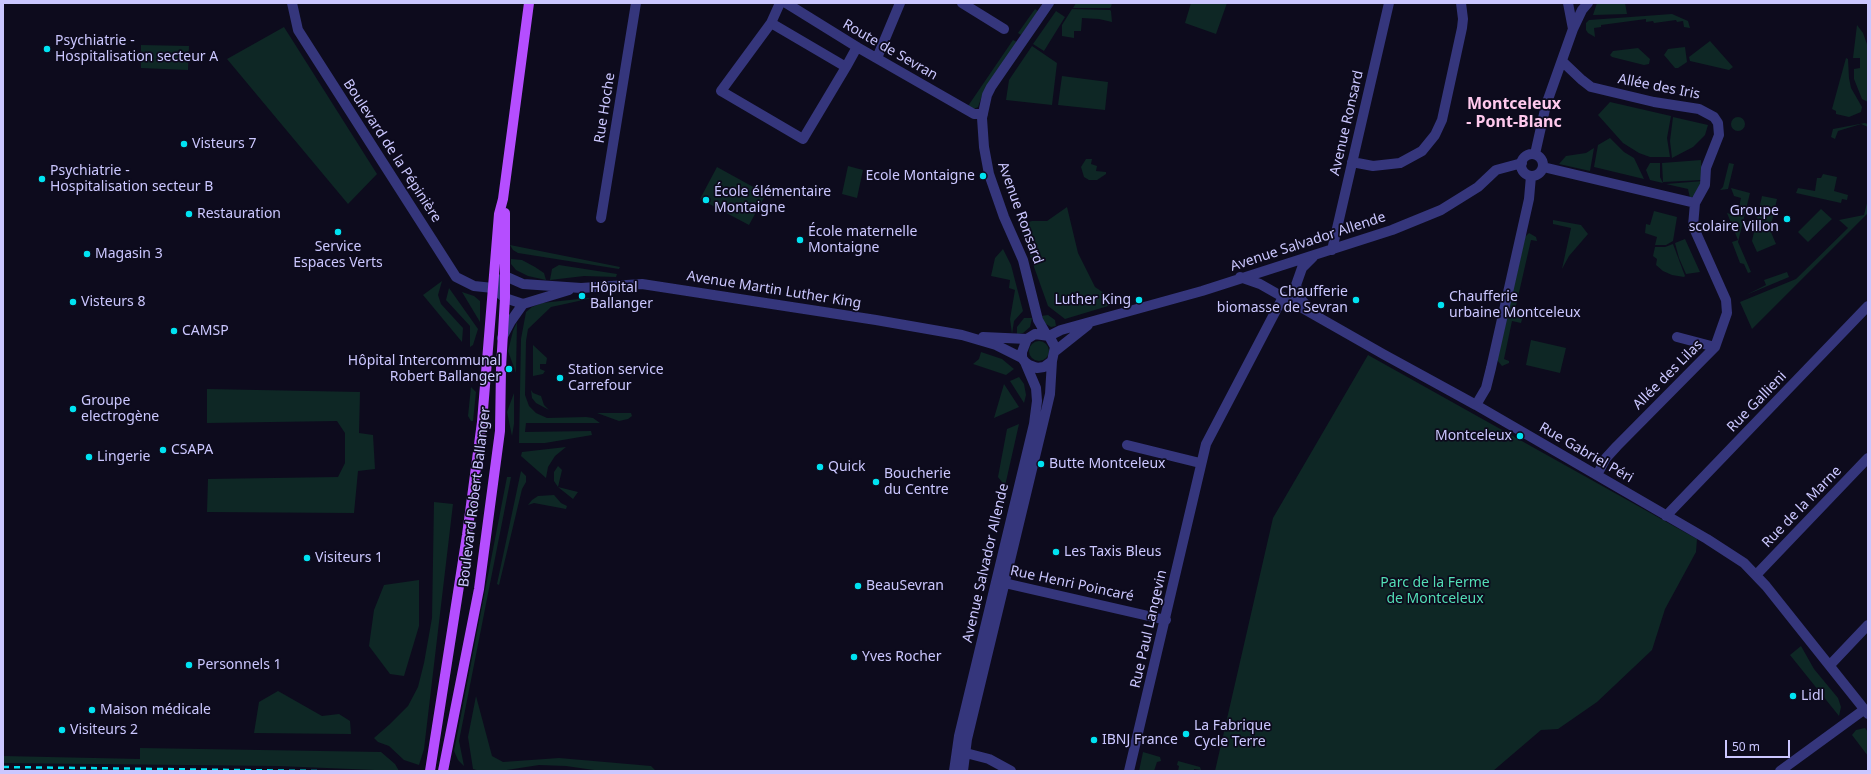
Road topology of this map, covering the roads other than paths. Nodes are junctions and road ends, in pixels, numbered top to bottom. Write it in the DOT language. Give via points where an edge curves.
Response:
graph roads {
  1 [pos="292,3"];
  2 [pos="529,3"];
  3 [pos="636,3"];
  4 [pos="780,3"];
  5 [pos="786,3"];
  6 [pos="962,3"];
  7 [pos="1049,3"];
  8 [pos="1389,3"];
  9 [pos="1461,3"];
  10 [pos="1568,3"];
  11 [pos="1588,3"];
  12 [pos="898,5"];
  13 [pos="771,23"];
  14 [pos="1004,29"];
  15 [pos="1572,29"];
  16 [pos="857,47"];
  17 [pos="877,58"];
  18 [pos="1562,60"];
  19 [pos="846,66"];
  20 [pos="983,114"];
  21 [pos="1535,154"];
  22 [pos="1352,162"];
  23 [pos="1522,162"];
  24 [pos="1543,167"];
  25 [pos="1531,176"];
  26 [pos="503,199"];
  27 [pos="1695,203"];
  28 [pos="601,218"];
  29 [pos="1332,250"];
  30 [pos="1314,256"];
  31 [pos="505,276"];
  32 [pos="1240,278"];
  33 [pos="493,288"];
  34 [pos="580,288"];
  35 [pos="1283,297"];
  36 [pos="505,298"];
  37 [pos="523,304"];
  38 [pos="1868,306"];
  39 [pos="1034,307"];
  40 [pos="1313,314"];
  41 [pos="1091,323"];
  42 [pos="962,335"];
  43 [pos="1047,335"];
  44 [pos="1678,337"];
  45 [pos="502,338"];
  46 [pos="1029,338"];
  47 [pos="1716,347"];
  48 [pos="1053,356"];
  49 [pos="1024,360"];
  50 [pos="1476,405"];
  51 [pos="1127,445"];
  52 [pos="1868,458"];
  53 [pos="1200,463"];
  54 [pos="1596,475"];
  55 [pos="1666,516"];
  56 [pos="1757,574"];
  57 [pos="1001,583"];
  58 [pos="1166,620"];
  59 [pos="1868,625"];
  60 [pos="1830,665"];
  61 [pos="1866,712"];
  62 [pos="960,752"];
  63 [pos="430,771"];
  64 [pos="443,771"];
  65 [pos="954,771"];
  66 [pos="963,771"];
  67 [pos="1011,771"];
  68 [pos="1129,771"];
  69 [pos="1780,771"];
  1 -- 33 [label="street, Boulevard de la Pépinière" via="298,30 456,277 474,286"];
  2 -- 26 [label="main road, Boulevard Robert Ballanger"];
  3 -- 28 [label="street, Rue Hoche"];
  4 -- 13 [label="street"];
  5 -- 16 [label="street, Route de Sevran"];
  6 -- 14 [label="street"];
  7 -- 20 [label="street, Avenue Ronsard" via="991,87"];
  8 -- 22 [label="street, Avenue Ronsard"];
  9 -- 22 [label="street" via="1462,28 1442,120 1436,135 1422,151 1400,163 1373,166"];
  10 -- 15 [label="street"];
  11 -- 15 [label="street"];
  12 -- 17 [label="street"];
  13 -- 19 [label="street"];
  13 -- 19 [label="street" via="721,90 796,135 803,139"];
  15 -- 18 [label="street"];
  16 -- 17 [label="street, Route de Sevran"];
  16 -- 19 [label="street"];
  17 -- 20 [label="street, Route de Sevran" via="964,109 974,114"];
  18 -- 21 [label="street" via="1543,114"];
  18 -- 27 [label="street, Allée des Iris" via="1592,87 1654,102 1698,109 1714,117 1718,123 1719,135 1706,168 1705,185"];
  20 -- 39 [label="street, Avenue Ronsard" via="984,147 989,174 1023,260"];
  21 -- 23 [label="street" via="1528,155"];
  21 -- 24 [label="street" via="1542,159"];
  22 -- 29 [label="street, Avenue Ronsard"];
  23 -- 25 [label="street" via="1523,171"];
  23 -- 29 [label="street, Avenue Salvador Allende" via="1496,170 1478,187 1440,210 1392,230"];
  24 -- 25 [label="street" via="1540,173"];
  24 -- 27 [label="street"];
  25 -- 50 [label="street" via="1529,199 1491,368 1486,388"];
  26 -- 31 [label="main road, Boulevard Robert Ballanger"];
  26 -- 33 [label="main road, Boulevard Robert Ballanger" via="499,214"];
  27 -- 47 [label="street, Allée des Lilas" via="1693,226 1726,300 1727,313"];
  29 -- 30 [label="street, Avenue Salvador Allende"];
  30 -- 32 [label="street, Avenue Salvador Allende"];
  30 -- 40 [label="street" via="1302,268 1296,285 1300,298"];
  31 -- 33 [label="street"];
  31 -- 34 [label="street, Avenue Martin Luther King" via="523,284"];
  31 -- 36 [label="main road, Boulevard Robert Ballanger"];
  32 -- 35 [label="street, Rue Gabriel Péri" via="1260,284"];
  32 -- 41 [label="street, Avenue Salvador Allende"];
  33 -- 36 [label="street"];
  33 -- 63 [label="main road, Boulevard Robert Ballanger" via="481,428"];
  34 -- 37 [label="street, Avenue Martin Luther King"];
  34 -- 42 [label="street, Avenue Martin Luther King" via="642,284"];
  35 -- 40 [label="street, Rue Gabriel Péri"];
  35 -- 53 [label="street, Rue Paul Langevin" via="1211,433"];
  36 -- 37 [label="street"];
  36 -- 45 [label="main road, Boulevard Robert Ballanger"];
  37 -- 45 [label="street"];
  38 -- 55 [label="street, Rue Gallieni"];
  39 -- 43 [label="street, Avenue Ronsard"];
  39 -- 46 [label="street, Avenue Ronsard" via="1034,322"];
  40 -- 50 [label="street, Rue Gabriel Péri"];
  41 -- 43 [label="street, Avenue Salvador Allende"];
  41 -- 48 [label="street, Avenue Salvador Allende"];
  42 -- 46 [label="street, Avenue Martin Luther King"];
  42 -- 49 [label="street, Avenue Martin Luther King" via="996,344"];
  43 -- 46 [label="street"];
  43 -- 48 [label="street" via="1054,344"];
  44 -- 47 [label="street"];
  45 -- 64 [label="main road, Boulevard Robert Ballanger" via="500,427 479,589"];
  46 -- 49 [label="street" via="1022,352"];
  47 -- 54 [label="street, Allée des Lilas" via="1617,446"];
  48 -- 49 [label="street" via="1044,367 1037,368"];
  48 -- 57 [label="street, Avenue Salvador Allende" via="1050,394"];
  49 -- 57 [label="street, Avenue Salvador Allende" via="1036,388 1038,401"];
  50 -- 54 [label="street, Rue Gabriel Péri"];
  51 -- 53 [label="street"];
  52 -- 56 [label="street, Rue de la Marne"];
  53 -- 58 [label="street, Rue Paul Langevin"];
  54 -- 55 [label="street, Rue Gabriel Péri"];
  55 -- 56 [label="street, Rue Gabriel Péri" via="1744,563"];
  56 -- 60 [label="street, Rue Gabriel Péri"];
  57 -- 58 [label="street, Rue Henri Poincaré"];
  57 -- 62 [label="street, Avenue Salvador Allende"];
  58 -- 68 [label="street, Rue Paul Langevin"];
  59 -- 60 [label="street"];
  60 -- 61 [label="street, Rue Gabriel Péri"];
  61 -- 69 [label="street"];
  62 -- 65 [label="street, Avenue Salvador Allende"];
  62 -- 66 [label="street, Avenue Salvador Allende"];
  62 -- 67 [label="street" via="988,759"];
}
